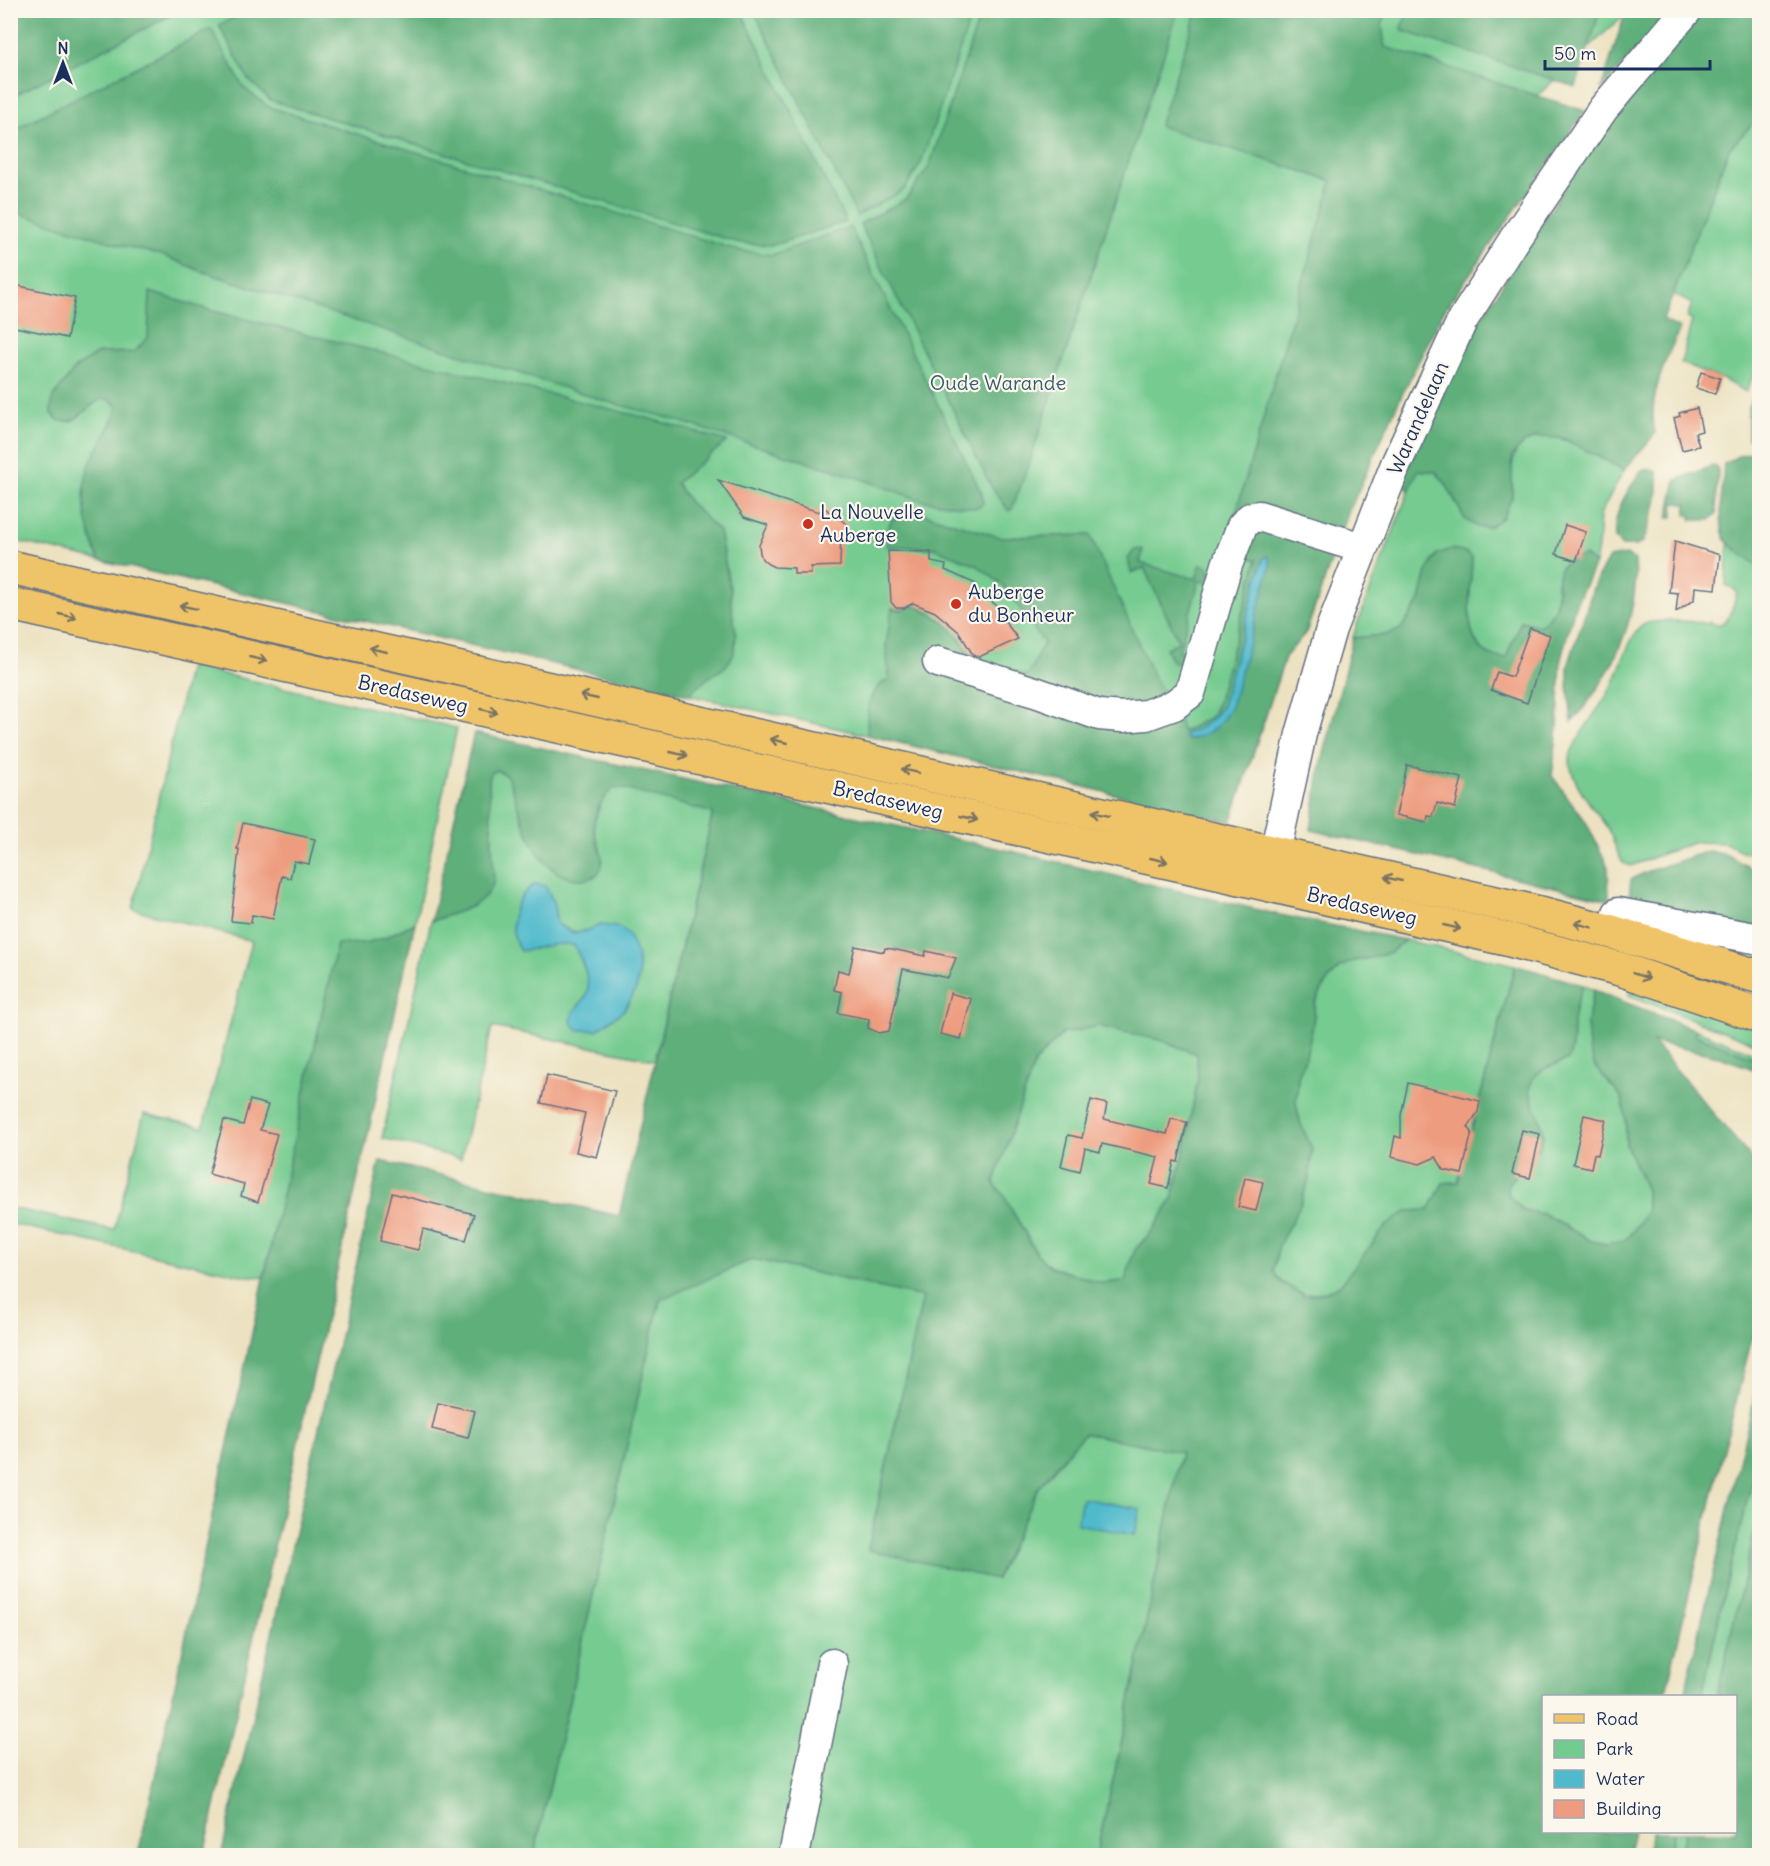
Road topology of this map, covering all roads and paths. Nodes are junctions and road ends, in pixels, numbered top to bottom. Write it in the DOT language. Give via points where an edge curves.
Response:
graph roads {
  1 [pos="1687,10"];
  2 [pos="1362,548"];
  3 [pos="10,567"];
  4 [pos="10,604"];
  5 [pos="413,657"];
  6 [pos="938,662"];
  7 [pos="406,692"];
  8 [pos="620,704"];
  9 [pos="609,738"];
  10 [pos="1275,853"];
  11 [pos="1268,885"];
  12 [pos="1618,913"];
  13 [pos="1760,939"];
  14 [pos="1760,977"];
  15 [pos="1760,1016"];
  16 [pos="832,1664"];
  17 [pos="794,1856"];
  1 -- 2 [label="street, Warandelaan" via="1603,110 1462,321"];
  2 -- 6 [label="street" via="1258,516 1250,518 1242,526 1227,565 1190,693 1174,705 1146,715 1099,715"];
  2 -- 10 [label="street, Warandelaan" via="1331,628 1301,734"];
  5 -- 3 [label="main road, Bredaseweg, one-way"];
  4 -- 7 [label="main road, Bredaseweg, one-way"];
  5 -- 7 [label="main road"];
  8 -- 5 [label="main road, Bredaseweg, one-way"];
  7 -- 9 [label="main road, Bredaseweg, one-way"];
  8 -- 9 [label="main road" via="633,715 638,726 628,734"];
  10 -- 8 [label="main road, Bredaseweg, one-way"];
  9 -- 11 [label="main road, Bredaseweg, one-way"];
  10 -- 11 [label="street, Warandelaan"];
  14 -- 10 [label="main road, Bredaseweg, one-way" via="1540,913"];
  11 -- 15 [label="main road, Bredaseweg, one-way" via="1568,954"];
  12 -- 13 [label="street"];
  16 -- 17 [label="street"];
}
